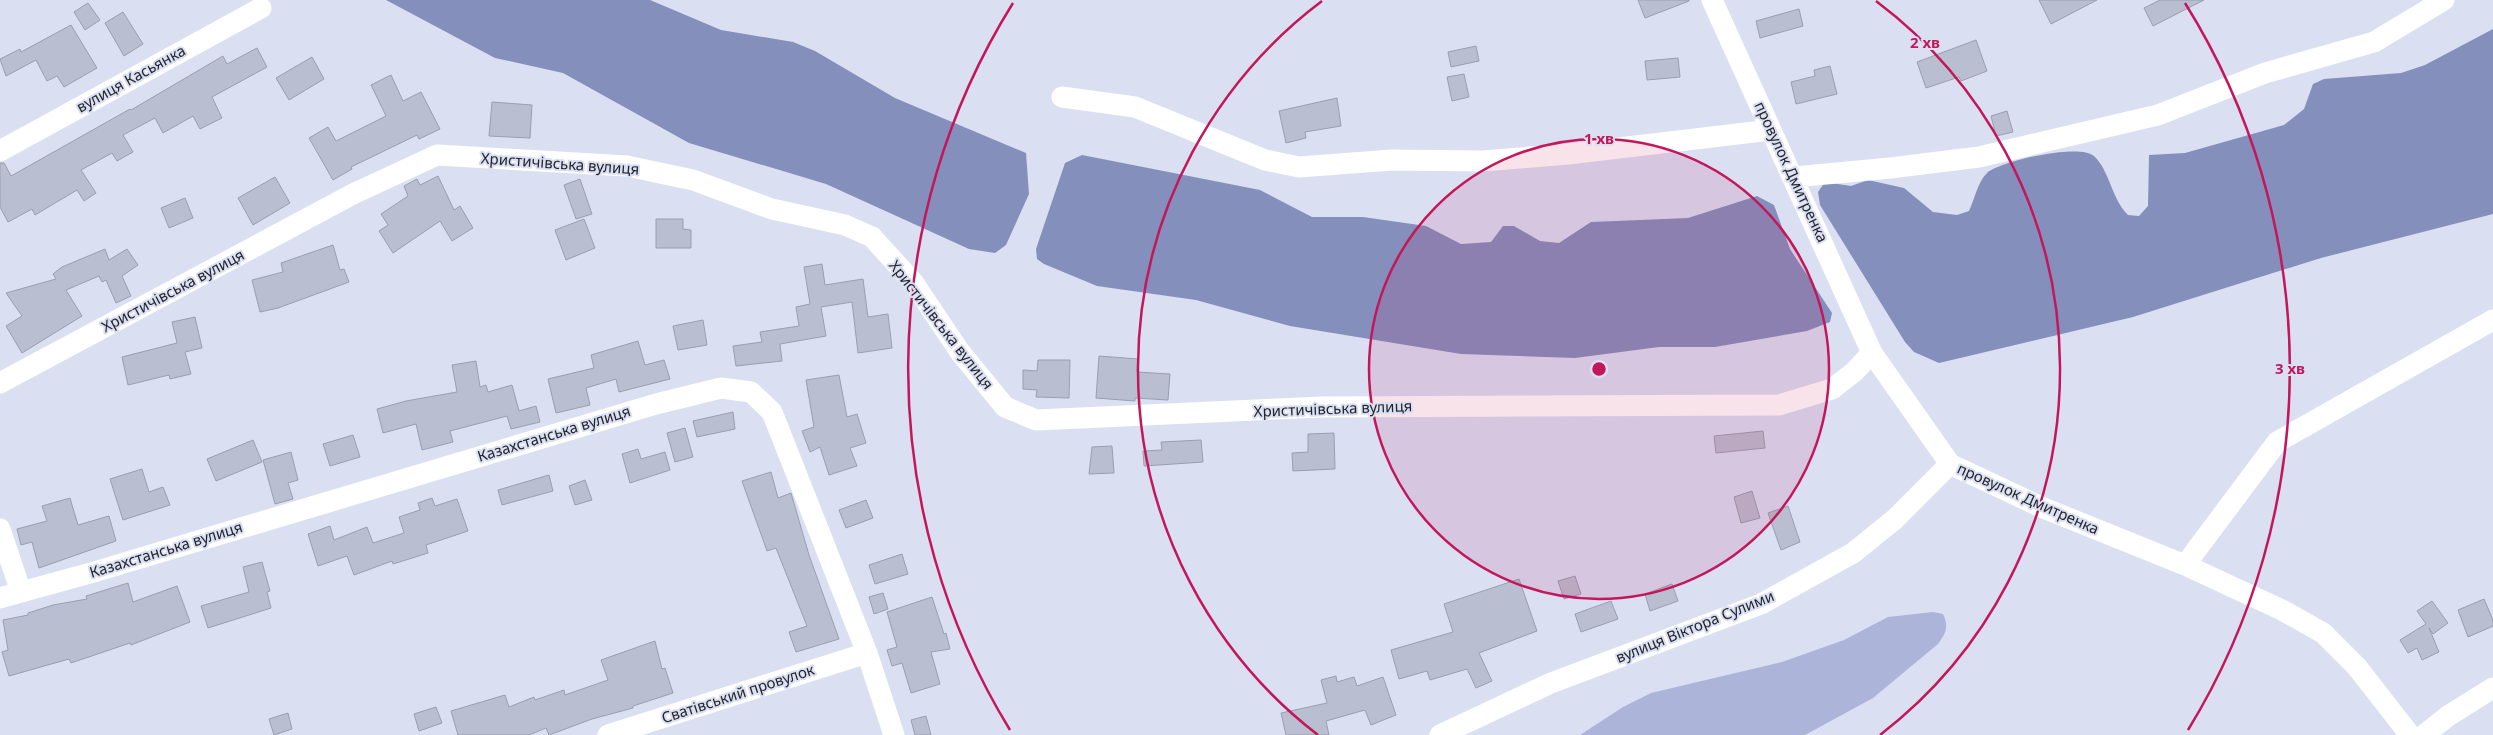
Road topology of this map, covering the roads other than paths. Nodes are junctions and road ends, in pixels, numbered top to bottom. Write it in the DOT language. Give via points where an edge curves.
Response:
graph roads {
  1 [pos="1712,0"];
  2 [pos="2444,0"];
  3 [pos="261,8"];
  4 [pos="1062,97"];
  5 [pos="1771,130"];
  6 [pos="0,151"];
  7 [pos="1794,177"];
  8 [pos="2493,320"];
  9 [pos="1872,353"];
  10 [pos="0,382"];
  11 [pos="1950,464"];
  12 [pos="0,529"];
  13 [pos="2185,565"];
  14 [pos="21,592"];
  15 [pos="0,598"];
  16 [pos="867,653"];
  17 [pos="2493,688"];
  18 [pos="608,735"];
  19 [pos="894,735"];
  20 [pos="1440,735"];
  21 [pos="2410,735"];
  22 [pos="2424,735"];
  1 -- 5 [label="street, провулок Дмитренка"];
  2 -- 7 [label="street" via="2374,42 2265,73 2158,115 1979,157"];
  3 -- 6 [label="street, вулиця Касьянка"];
  4 -- 5 [label="street" via="1135,107 1265,160 1298,167 1392,160 1483,161"];
  5 -- 7 [label="street, провулок Дмитренка"];
  7 -- 9 [label="street, провулок Дмитренка"];
  8 -- 13 [label="street" via="2278,442"];
  9 -- 10 [label="street, Христичівська вулиця" via="1832,389 1779,405 1322,407 1036,420 1005,407 960,352 913,282 872,237 845,225 772,209 693,180 627,166 437,156 354,194"];
  9 -- 11 [label="street, провулок Дмитренка"];
  11 -- 13 [label="street, провулок Дмитренка" via="2042,507"];
  11 -- 20 [label="street, вулиця Віктора Сулими" via="1894,519 1853,553 1761,604 1551,683"];
  12 -- 14 [label="street"];
  13 -- 21 [label="street, провулок Дмитренка" via="2282,610 2323,633 2357,667"];
  14 -- 15 [label="street, Казахстанська вулиця"];
  14 -- 16 [label="street, Казахстанська вулиця" via="656,404 721,388 750,392 772,412"];
  16 -- 18 [label="street, Сватівський провулок"];
  16 -- 19 [label="street, Казахстанська вулиця"];
  17 -- 22 [label="street"];
}
